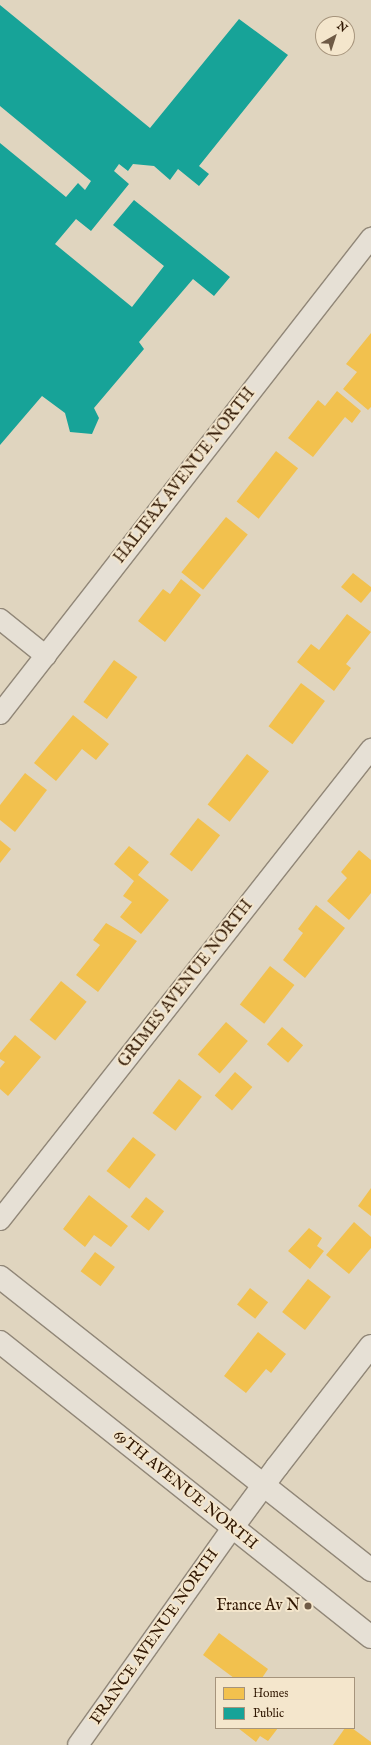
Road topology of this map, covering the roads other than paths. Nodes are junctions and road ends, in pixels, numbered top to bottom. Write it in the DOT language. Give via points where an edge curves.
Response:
graph roads {
  1 [pos="371,238"];
  2 [pos="0,619"];
  3 [pos="46,656"];
  4 [pos="0,714"];
  5 [pos="371,749"];
  6 [pos="0,1220"];
  7 [pos="0,1277"];
  8 [pos="0,1342"];
  9 [pos="371,1346"];
  10 [pos="263,1485"];
  11 [pos="232,1528"];
  12 [pos="371,1570"];
  13 [pos="371,1637"];
  14 [pos="78,1745"];
  1 -- 3 [label="street, HALIFAX AVENUE NORTH"];
  2 -- 3 [label="street"];
  3 -- 4 [label="street, HALIFAX AVENUE NORTH"];
  5 -- 6 [label="street, GRIMES AVENUE NORTH"];
  7 -- 10 [label="street"];
  8 -- 11 [label="street, 69TH AVENUE NORTH"];
  9 -- 10 [label="street"];
  10 -- 11 [label="street"];
  10 -- 12 [label="street"];
  11 -- 13 [label="street, 69TH AVENUE NORTH"];
  11 -- 14 [label="street, FRANCE AVENUE NORTH"];
}
